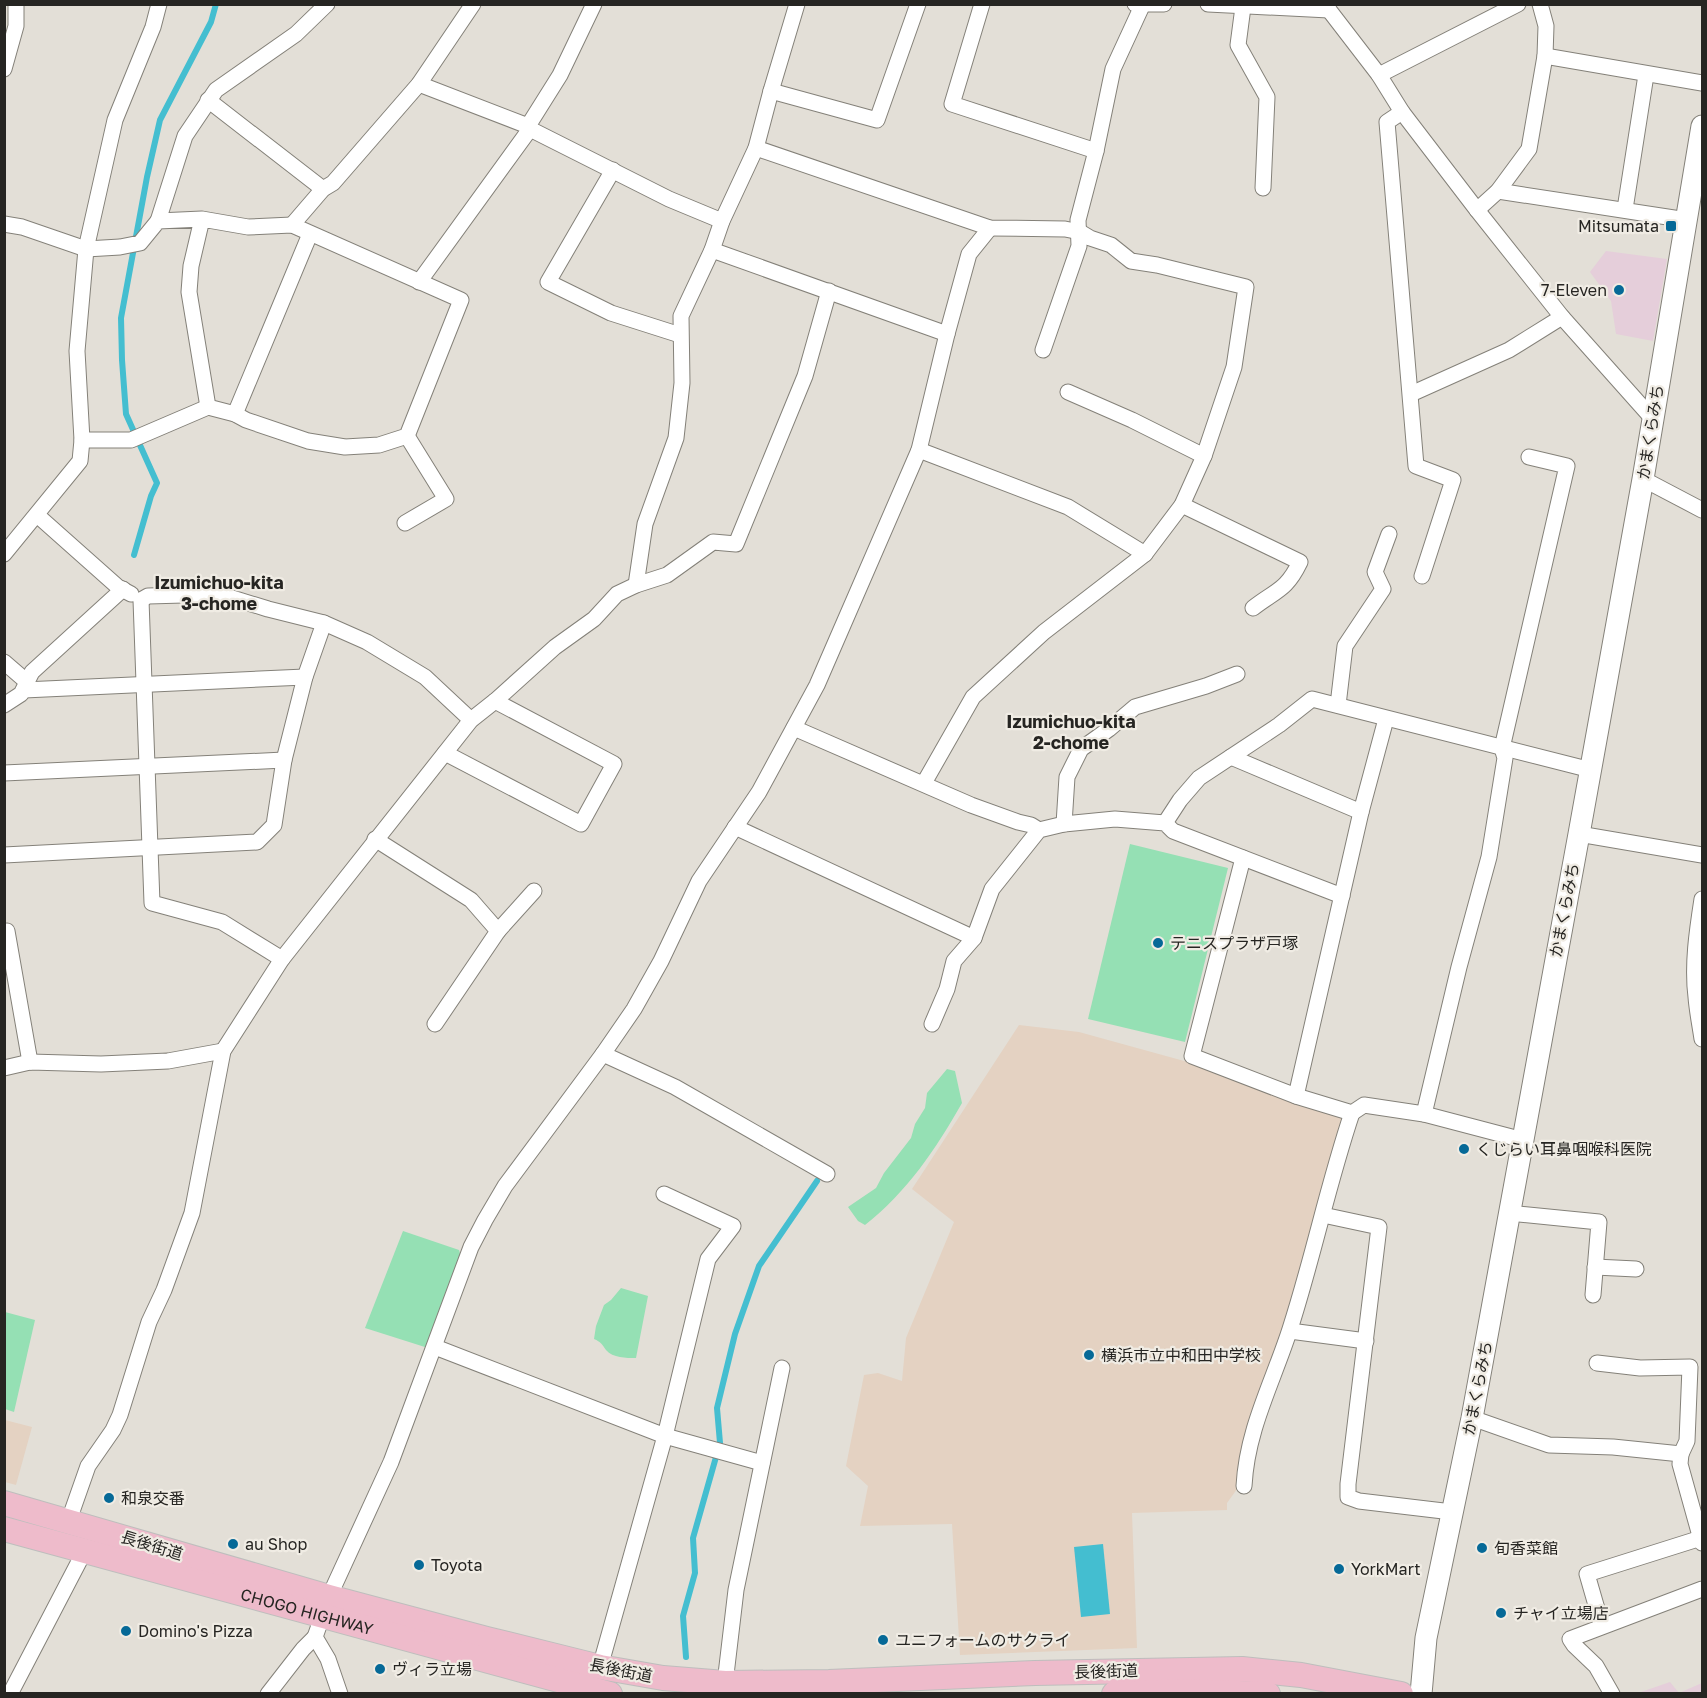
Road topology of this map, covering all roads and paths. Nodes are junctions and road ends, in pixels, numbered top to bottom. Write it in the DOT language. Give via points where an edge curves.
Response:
graph roads {
  1 [pos="16,4"];
  2 [pos="159,4"];
  3 [pos="327,4"];
  4 [pos="472,4"];
  5 [pos="594,4"];
  6 [pos="798,4"];
  7 [pos="918,4"];
  8 [pos="982,4"];
  9 [pos="1164,4"];
  10 [pos="1208,4"];
  11 [pos="1518,4"];
  12 [pos="1539,4"];
  13 [pos="1139,5"];
  14 [pos="1243,7"];
  15 [pos="1330,7"];
  16 [pos="1545,57"];
  17 [pos="4,69"];
  18 [pos="1379,75"];
  19 [pos="1646,75"];
  20 [pos="1702,83"];
  21 [pos="419,84"];
  22 [pos="771,91"];
  23 [pos="208,100"];
  24 [pos="1402,112"];
  25 [pos="1702,126"];
  26 [pos="529,128"];
  27 [pos="756,148"];
  28 [pos="1096,150"];
  29 [pos="613,170"];
  30 [pos="1263,188"];
  31 [pos="323,189"];
  32 [pos="1498,192"];
  33 [pos="1625,209"];
  34 [pos="1477,210"];
  35 [pos="202,219"];
  36 [pos="1687,220"];
  37 [pos="158,221"];
  38 [pos="722,221"];
  39 [pos="4,224"];
  40 [pos="292,225"];
  41 [pos="990,228"];
  42 [pos="1080,232"];
  43 [pos="310,234"];
  44 [pos="86,249"];
  45 [pos="712,250"];
  46 [pos="418,282"];
  47 [pos="829,291"];
  48 [pos="1562,317"];
  49 [pos="946,334"];
  50 [pos="680,335"];
  51 [pos="1043,350"];
  52 [pos="1068,392"];
  53 [pos="1411,394"];
  54 [pos="208,407"];
  55 [pos="235,414"];
  56 [pos="1652,418"];
  57 [pos="406,436"];
  58 [pos="82,440"];
  59 [pos="919,450"];
  60 [pos="1204,456"];
  61 [pos="1529,457"];
  62 [pos="1643,479"];
  63 [pos="1182,505"];
  64 [pos="1702,510"];
  65 [pos="37,515"];
  66 [pos="405,523"];
  67 [pos="1389,534"];
  68 [pos="4,554"];
  69 [pos="1145,554"];
  70 [pos="1422,576"];
  71 [pos="636,585"];
  72 [pos="120,588"];
  73 [pos="141,600"];
  74 [pos="1253,608"];
  75 [pos="324,623"];
  76 [pos="6,663"];
  77 [pos="1237,674"];
  78 [pos="304,677"];
  79 [pos="24,683"];
  80 [pos="144,685"];
  81 [pos="495,702"];
  82 [pos="4,705"];
  83 [pos="1338,705"];
  84 [pos="1386,719"];
  85 [pos="471,720"];
  86 [pos="794,728"];
  87 [pos="1502,748"];
  88 [pos="445,753"];
  89 [pos="1231,758"];
  90 [pos="284,760"];
  91 [pos="147,766"];
  92 [pos="1591,770"];
  93 [pos="4,772"];
  94 [pos="924,783"];
  95 [pos="1361,812"];
  96 [pos="1165,823"];
  97 [pos="1064,824"];
  98 [pos="1030,826"];
  99 [pos="735,827"];
  100 [pos="1579,834"];
  101 [pos="375,839"];
  102 [pos="150,847"];
  103 [pos="4,855"];
  104 [pos="1702,855"];
  105 [pos="1243,858"];
  106 [pos="534,891"];
  107 [pos="1342,896"];
  108 [pos="1702,899"];
  109 [pos="7,931"];
  110 [pos="498,932"];
  111 [pos="969,936"];
  112 [pos="282,959"];
  113 [pos="435,1024"];
  114 [pos="932,1024"];
  115 [pos="1702,1039"];
  116 [pos="223,1052"];
  117 [pos="603,1054"];
  118 [pos="30,1062"];
  119 [pos="4,1068"];
  120 [pos="1296,1096"];
  121 [pos="1352,1113"];
  122 [pos="1424,1114"];
  123 [pos="1523,1140"];
  124 [pos="827,1174"];
  125 [pos="664,1194"];
  126 [pos="1509,1214"];
  127 [pos="1323,1215"];
  128 [pos="1595,1267"];
  129 [pos="1636,1269"];
  130 [pos="1593,1295"];
  131 [pos="1290,1330"];
  132 [pos="1366,1341"];
  133 [pos="435,1347"];
  134 [pos="1597,1363"];
  135 [pos="782,1368"];
  136 [pos="1472,1418"];
  137 [pos="665,1436"];
  138 [pos="1681,1454"];
  139 [pos="762,1463"];
  140 [pos="1244,1486"];
  141 [pos="4,1503"];
  142 [pos="1452,1512"];
  143 [pos="69,1520"];
  144 [pos="4,1529"];
  145 [pos="1702,1541"];
  146 [pos="84,1552"];
  147 [pos="1702,1589"];
  148 [pos="322,1617"];
  149 [pos="1602,1626"];
  150 [pos="600,1667"];
  151 [pos="725,1683"];
  152 [pos="595,1692"];
  153 [pos="10,1694"];
  154 [pos="268,1694"];
  155 [pos="340,1694"];
  156 [pos="1114,1694"];
  157 [pos="1268,1694"];
  158 [pos="1401,1694"];
  159 [pos="1421,1694"];
  160 [pos="1612,1694"];
  1 -- 17 [label="street" via="16,26"];
  2 -- 44 [label="street" via="115,120"];
  3 -- 23 [label="street" via="296,34 216,90"];
  4 -- 21 [label="street"];
  5 -- 26 [label="street"];
  6 -- 22 [label="street"];
  7 -- 22 [label="street" via="877,120"];
  8 -- 28 [label="street" via="952,104"];
  9 -- 13 [label="street"];
  10 -- 14 [label="street"];
  11 -- 18 [label="street"];
  12 -- 16 [label="street" via="1546,26"];
  13 -- 28 [label="street" via="1113,69"];
  14 -- 15 [label="street"];
  14 -- 30 [label="street" via="1238,45 1267,97"];
  15 -- 18 [label="street"];
  16 -- 19 [label="street"];
  16 -- 32 [label="street" via="1529,149"];
  18 -- 24 [label="street"];
  19 -- 20 [label="street"];
  19 -- 33 [label="street"];
  21 -- 26 [label="street"];
  21 -- 31 [label="street" via="333,183"];
  22 -- 27 [label="street"];
  23 -- 31 [label="street"];
  23 -- 37 [label="street" via="185,136"];
  24 -- 34 [label="street"];
  24 -- 53 [label="street" via="1387,122"];
  25 -- 36 [label="main road, かまくらみち"];
  26 -- 29 [label="street"];
  26 -- 46 [label="street"];
  27 -- 38 [label="street"];
  27 -- 41 [label="street"];
  28 -- 42 [label="street" via="1078,220"];
  29 -- 38 [label="street"];
  29 -- 50 [label="street" via="548,282 611,313"];
  31 -- 40 [label="street"];
  32 -- 33 [label="street"];
  32 -- 34 [label="street"];
  33 -- 36 [label="street"];
  34 -- 48 [label="street"];
  35 -- 37 [label="street"];
  35 -- 40 [label="street" via="248,227"];
  35 -- 54 [label="street" via="189,292"];
  36 -- 56 [label="main road, かまくらみち"];
  37 -- 44 [label="street" via="140,243"];
  38 -- 45 [label="street"];
  39 -- 44 [label="street"];
  40 -- 43 [label="street"];
  41 -- 42 [label="street"];
  41 -- 49 [label="street" via="969,254"];
  42 -- 51 [label="street" via="1079,246"];
  42 -- 60 [label="street" via="1111,244 1131,261 1246,287 1234,367"];
  43 -- 46 [label="street"];
  43 -- 55 [label="street"];
  44 -- 58 [label="street" via="77,351"];
  45 -- 47 [label="street"];
  45 -- 50 [label="street" via="681,316"];
  46 -- 57 [label="street" via="461,300"];
  47 -- 49 [label="street"];
  47 -- 71 [label="street" via="805,376 736,544 713,542 667,575"];
  48 -- 53 [label="street" via="1509,350"];
  48 -- 56 [label="street"];
  49 -- 59 [label="street"];
  50 -- 71 [label="street" via="682,383 676,438 645,524"];
  52 -- 60 [label="street"];
  53 -- 70 [label="street" via="1416,466 1453,480"];
  54 -- 55 [label="street"];
  54 -- 58 [label="street" via="138,438"];
  55 -- 57 [label="street" via="308,441 345,447 379,445"];
  56 -- 62 [label="main road, かまくらみち"];
  57 -- 66 [label="street" via="447,499"];
  58 -- 65 [label="street" via="80,461"];
  59 -- 69 [label="street" via="1068,507"];
  59 -- 86 [label="street" via="822,675"];
  60 -- 63 [label="street"];
  61 -- 87 [label="street" via="1567,466"];
  62 -- 64 [label="street"];
  62 -- 92 [label="main road, かまくらみち"];
  63 -- 69 [label="street"];
  63 -- 74 [label="street" via="1300,562 1293,578 1280,591"];
  65 -- 68 [label="street"];
  65 -- 72 [label="street"];
  67 -- 83 [label="street" via="1375,572 1383,589 1345,646"];
  69 -- 94 [label="street" via="1044,632 973,697"];
  71 -- 81 [label="street" via="617,594 594,619 555,646"];
  72 -- 73 [label="street"];
  72 -- 79 [label="street"];
  73 -- 75 [label="street" via="148,596 219,594"];
  73 -- 80 [label="street"];
  75 -- 78 [label="street"];
  75 -- 85 [label="street" via="367,642 425,677"];
  76 -- 79 [label="street"];
  77 -- 97 [label="street" via="1135,707 1081,749 1067,777"];
  78 -- 80 [label="street"];
  78 -- 90 [label="street"];
  79 -- 80 [label="street"];
  79 -- 82 [label="street"];
  80 -- 91 [label="street"];
  81 -- 85 [label="street"];
  81 -- 88 [label="street" via="614,764 581,824"];
  83 -- 84 [label="street"];
  83 -- 89 [label="street" via="1312,699"];
  84 -- 87 [label="street"];
  84 -- 95 [label="street"];
  85 -- 88 [label="street"];
  86 -- 94 [label="street"];
  86 -- 99 [label="street"];
  87 -- 92 [label="street"];
  87 -- 122 [label="street" via="1505,758 1489,857"];
  88 -- 101 [label="street"];
  89 -- 95 [label="street"];
  89 -- 96 [label="street" via="1199,778"];
  90 -- 91 [label="street"];
  90 -- 102 [label="street" via="274,825 257,842"];
  91 -- 93 [label="street"];
  91 -- 102 [label="street"];
  92 -- 100 [label="main road, かまくらみち"];
  94 -- 98 [label="street"];
  95 -- 107 [label="street"];
  96 -- 97 [label="street" via="1115,819"];
  96 -- 105 [label="street" via="1173,831"];
  97 -- 98 [label="street"];
  98 -- 111 [label="street"];
  99 -- 111 [label="street"];
  99 -- 117 [label="street" via="699,881 634,1009"];
  100 -- 104 [label="street"];
  100 -- 123 [label="main road, かまくらみち"];
  101 -- 110 [label="street" via="471,900"];
  101 -- 112 [label="street"];
  102 -- 103 [label="street"];
  102 -- 112 [label="street" via="152,903 222,922"];
  105 -- 107 [label="street"];
  105 -- 120 [label="street" via="1192,1056"];
  106 -- 110 [label="street"];
  107 -- 120 [label="street"];
  108 -- 115 [label="street" via="1695,996"];
  109 -- 118 [label="street"];
  110 -- 113 [label="street"];
  111 -- 114 [label="street" via="954,961"];
  112 -- 116 [label="street"];
  116 -- 118 [label="street" via="168,1061"];
  116 -- 143 [label="street" via="192,1214 149,1322 120,1415 88,1466"];
  117 -- 124 [label="street" via="675,1087"];
  117 -- 133 [label="street" via="505,1186 485,1220 471,1247"];
  118 -- 119 [label="street"];
  120 -- 121 [label="street"];
  121 -- 122 [label="street" via="1364,1106"];
  121 -- 127 [label="street"];
  122 -- 123 [label="street"];
  123 -- 126 [label="main road, かまくらみち"];
  125 -- 137 [label="street" via="733,1226 708,1259"];
  126 -- 128 [label="street" via="1599,1222"];
  126 -- 136 [label="main road, かまくらみち"];
  127 -- 131 [label="street"];
  127 -- 132 [label="street" via="1379,1227"];
  128 -- 129 [label="street"];
  128 -- 130 [label="street"];
  131 -- 132 [label="street"];
  131 -- 140 [label="street" via="1245,1460"];
  132 -- 142 [label="street" via="1348,1497"];
  133 -- 137 [label="street"];
  133 -- 148 [label="street" via="391,1462"];
  134 -- 138 [label="street" via="1640,1368 1690,1367 1687,1442"];
  135 -- 139 [label="street"];
  136 -- 138 [label="street" via="1549,1445"];
  136 -- 142 [label="main road, かまくらみち"];
  137 -- 139 [label="street"];
  137 -- 150 [label="street"];
  138 -- 145 [label="street" via="1680,1464"];
  139 -- 151 [label="street" via="736,1590"];
  141 -- 143 [label="main road, 長後街道"];
  142 -- 159 [label="main road, かまくらみち" via="1425,1638"];
  143 -- 148 [label="main road, 長後街道"];
  144 -- 146 [label="main road, CHOGO HIGHWAY"];
  145 -- 149 [label="street" via="1587,1574"];
  146 -- 148 [label="main road, CHOGO HIGHWAY"];
  146 -- 153 [label="street"];
  147 -- 149 [label="street"];
  148 -- 150 [label="main road, 長後街道"];
  148 -- 152 [label="main road, CHOGO HIGHWAY"];
  148 -- 154 [label="street"];
  148 -- 155 [label="street" via="328,1659"];
  149 -- 160 [label="street" via="1570,1639 1596,1666"];
  150 -- 151 [label="main road, 長後街道"];
  151 -- 158 [label="main road, 長後街道" via="1242,1669 1301,1675"];
  156 -- 157 [label="main road"];
}
